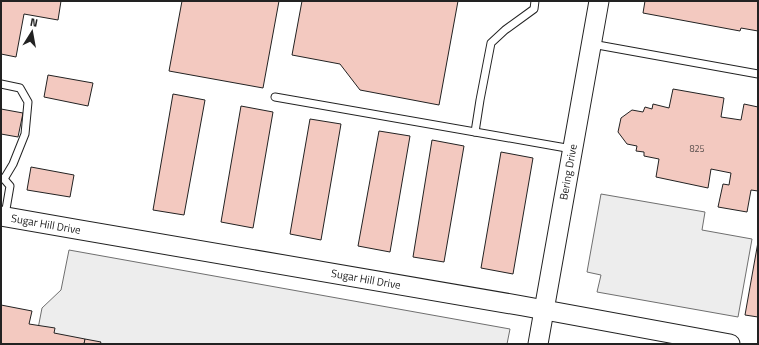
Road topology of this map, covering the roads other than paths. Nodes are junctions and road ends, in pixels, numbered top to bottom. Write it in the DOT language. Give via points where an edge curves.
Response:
graph roads {
  1 [pos="535,1"];
  2 [pos="599,1"];
  3 [pos="592,44"];
  4 [pos="758,74"];
  5 [pos="1,84"];
  6 [pos="275,97"];
  7 [pos="475,132"];
  8 [pos="572,149"];
  9 [pos="2,178"];
  10 [pos="3,216"];
  11 [pos="544,310"];
  12 [pos="538,344"];
  13 [pos="730,344"];
  1 -- 7 [label="lane" via="534,9 491,43"];
  2 -- 3 [label="street, Bering Drive"];
  3 -- 4 [label="lane"];
  3 -- 8 [label="street, Bering Drive"];
  5 -- 9 [label="lane" via="20,88 28,102 25,134 12,164"];
  6 -- 7 [label="lane"];
  7 -- 8 [label="lane"];
  8 -- 11 [label="street, Bering Drive"];
  9 -- 10 [label="lane" via="10,186"];
  10 -- 11 [label="street, Sugar Hill Drive"];
  11 -- 12 [label="street, Bering Drive"];
  11 -- 13 [label="street, Sugar Hill Drive"];
}
